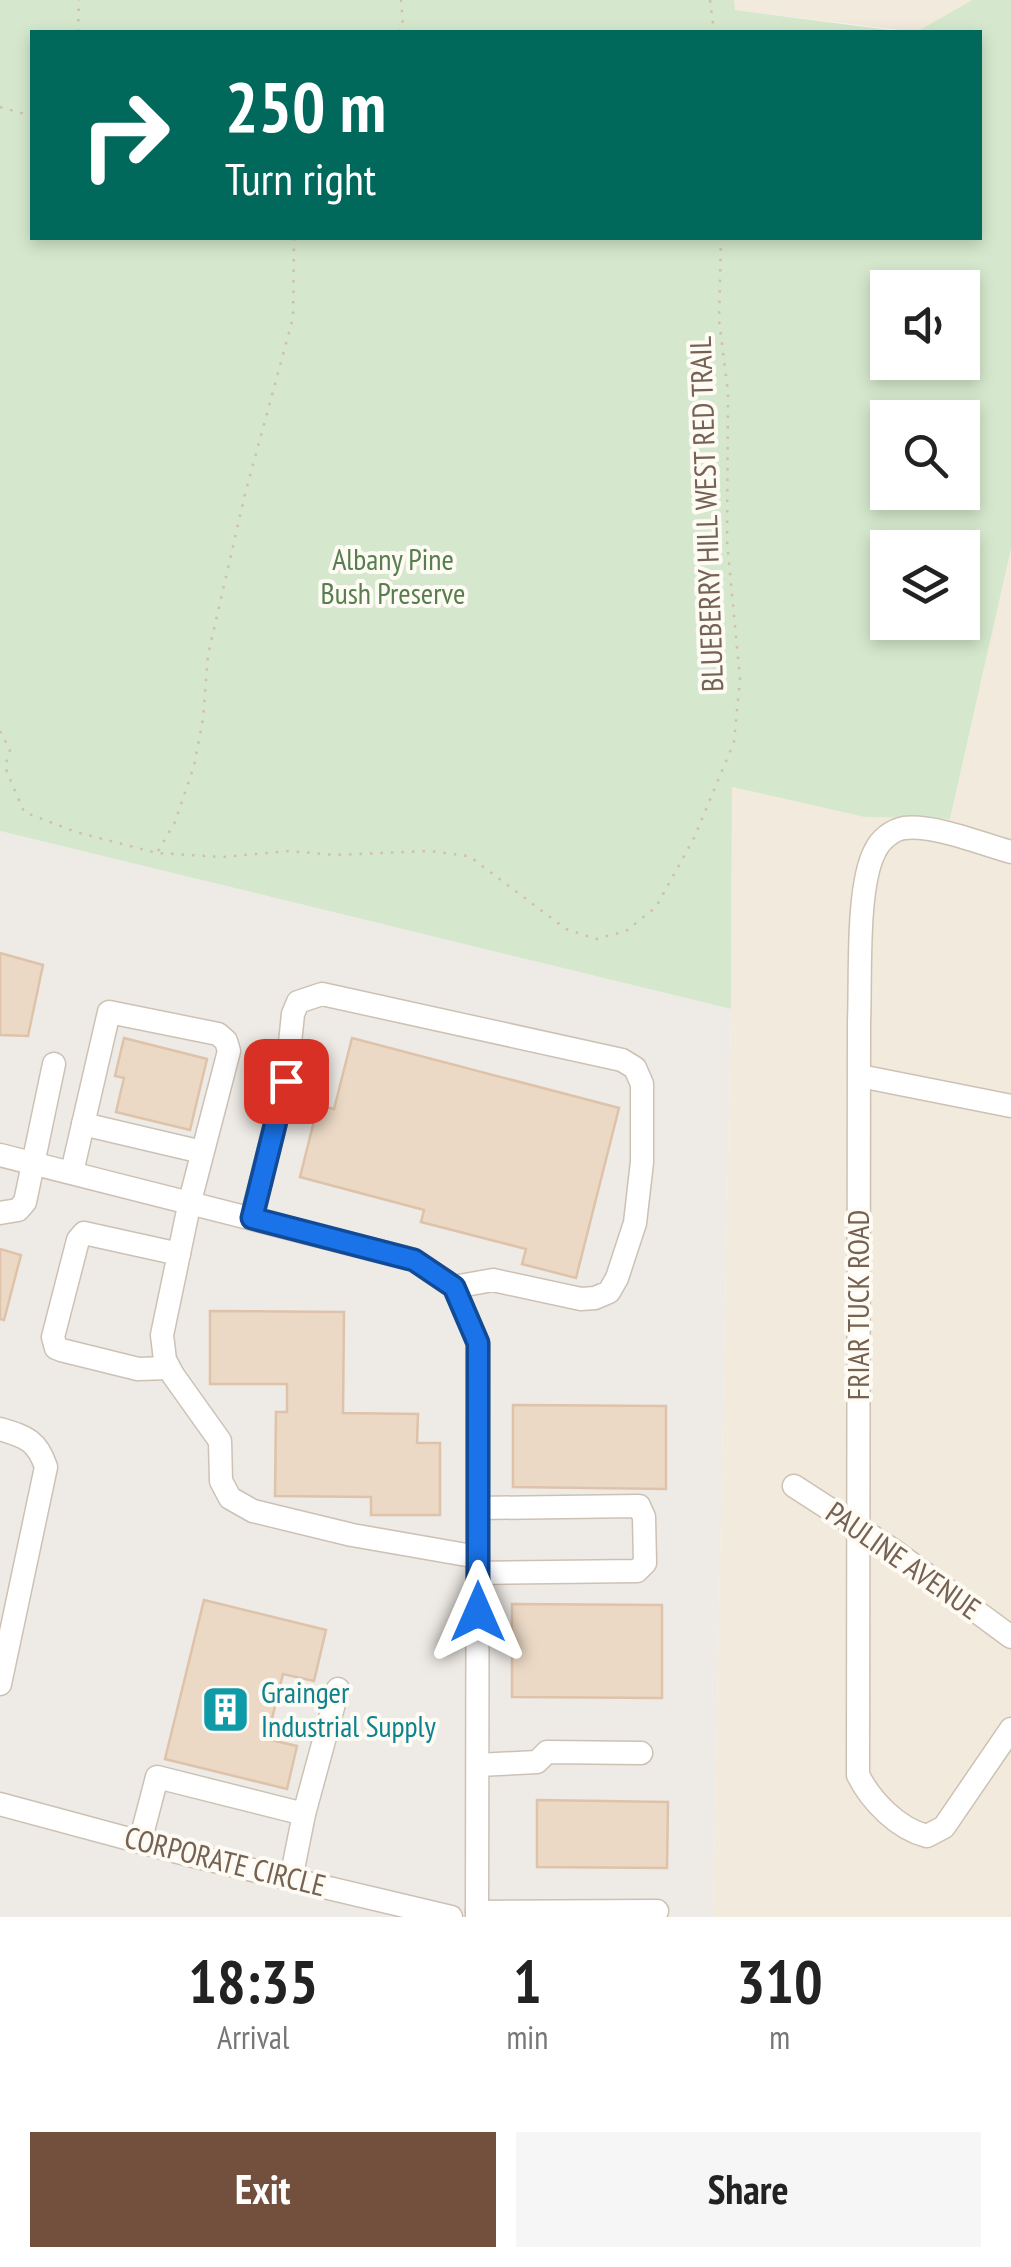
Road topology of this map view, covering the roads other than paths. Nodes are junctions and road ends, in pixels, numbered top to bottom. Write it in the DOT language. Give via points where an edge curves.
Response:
graph roads {
  1 [pos="1011,852"];
  2 [pos="54,1064"];
  3 [pos="860,1076"];
  4 [pos="1011,1106"];
  5 [pos="83,1124"];
  6 [pos="202,1152"];
  7 [pos="0,1155"];
  8 [pos="33,1163"];
  9 [pos="72,1172"];
  10 [pos="190,1202"];
  11 [pos="0,1214"];
  12 [pos="252,1218"];
  13 [pos="179,1254"];
  14 [pos="454,1287"];
  15 [pos="169,1368"];
  16 [pos="0,1429"];
  17 [pos="794,1486"];
  18 [pos="478,1508"];
  19 [pos="858,1528"];
  20 [pos="478,1565"];
  21 [pos="1011,1637"];
  22 [pos="0,1684"];
  23 [pos="338,1689"];
  24 [pos="1011,1728"];
  25 [pos="641,1753"];
  26 [pos="478,1765"];
  27 [pos="0,1804"];
  28 [pos="304,1814"];
  29 [pos="140,1842"];
  30 [pos="291,1879"];
  31 [pos="355,1906"];
  32 [pos="657,1912"];
  33 [pos="477,1915"];
  34 [pos="450,1917"];
  1 -- 3 [label="street, FRIAR TUCK ROAD" via="921,828 901,828 882,839 864,901"];
  2 -- 8 [label="street"];
  3 -- 4 [label="street"];
  3 -- 19 [label="street, FRIAR TUCK ROAD"];
  5 -- 6 [label="street"];
  5 -- 6 [label="street" via="109,1012 218,1034 229,1051"];
  5 -- 9 [label="street"];
  6 -- 10 [label="street"];
  7 -- 8 [label="street"];
  8 -- 9 [label="street"];
  8 -- 11 [label="street" via="25,1202"];
  9 -- 10 [label="street"];
  10 -- 12 [label="street"];
  10 -- 13 [label="street"];
  12 -- 14 [label="street" via="414,1260"];
  12 -- 14 [label="street" via="286,1081 292,1014 310,997 322,994 528,1039 635,1068 642,1084 640,1177 634,1223 608,1292 581,1298 493,1280"];
  13 -- 15 [label="street" via="162,1335"];
  13 -- 15 [label="street" via="84,1232 53,1337 61,1350 138,1369"];
  14 -- 18 [label="street" via="478,1343"];
  15 -- 20 [label="street" via="220,1441 221,1481 240,1506"];
  16 -- 22 [label="street" via="40,1449 46,1466"];
  17 -- 19 [label="street, PAULINE AVENUE"];
  18 -- 20 [label="street"];
  18 -- 20 [label="street" via="639,1506 645,1563 637,1571"];
  19 -- 21 [label="street, PAULINE AVENUE"];
  19 -- 24 [label="street, FRIAR TUCK ROAD" via="858,1775 867,1794 921,1835 935,1832"];
  20 -- 26 [label="street"];
  23 -- 28 [label="street"];
  25 -- 26 [label="street" via="547,1752 537,1762"];
  26 -- 33 [label="street"];
  27 -- 29 [label="street, CORPORATE CIRCLE"];
  28 -- 29 [label="street" via="157,1777"];
  28 -- 30 [label="street"];
  29 -- 30 [label="street, CORPORATE CIRCLE"];
  30 -- 31 [label="street, CORPORATE CIRCLE"];
  31 -- 34 [label="street, CORPORATE CIRCLE"];
  32 -- 33 [label="street"];
}
